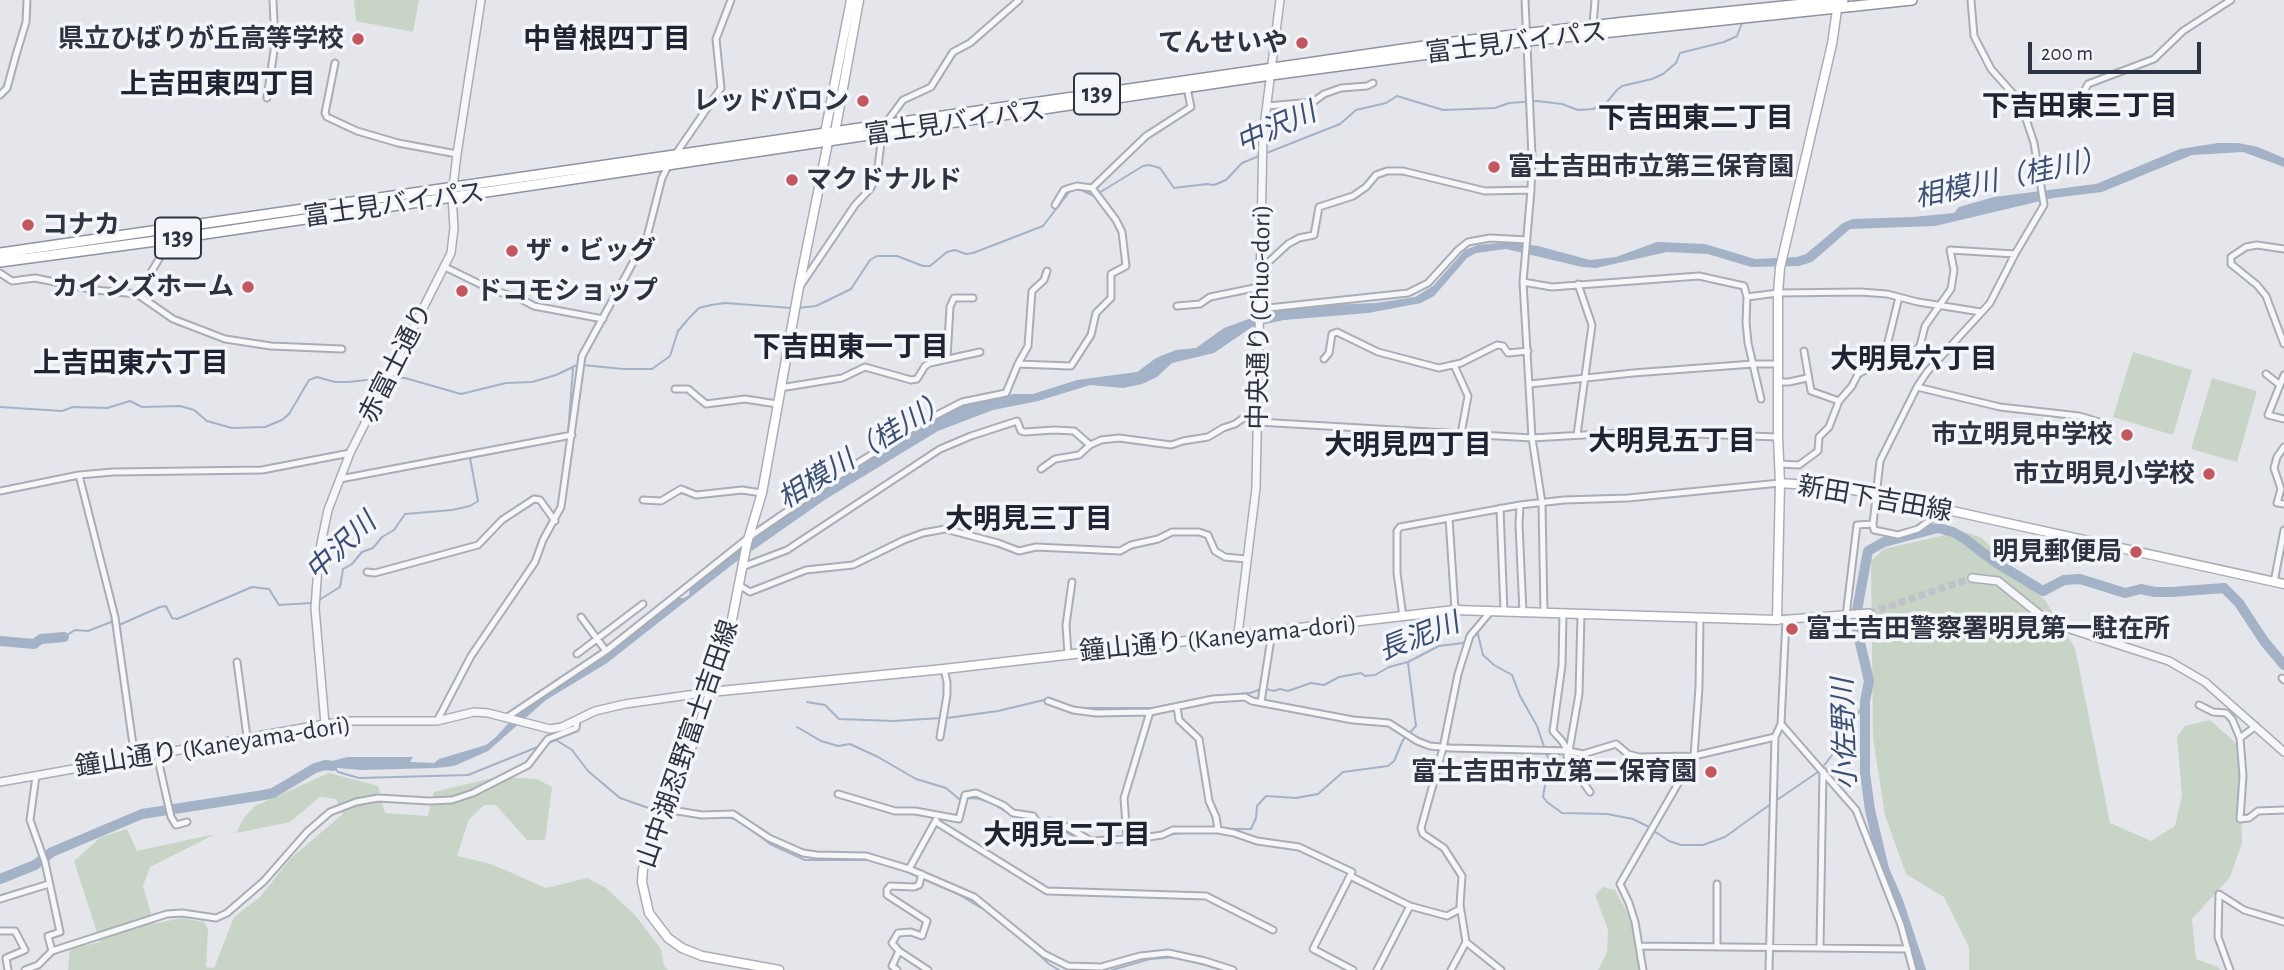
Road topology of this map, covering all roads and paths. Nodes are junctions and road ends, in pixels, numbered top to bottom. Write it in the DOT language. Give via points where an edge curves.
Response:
graph roads {
  1 [pos="27,0"];
  2 [pos="273,0"];
  3 [pos="481,0"];
  4 [pos="731,0"];
  5 [pos="851,0"];
  6 [pos="859,0"];
  7 [pos="1019,0"];
  8 [pos="1280,0"];
  9 [pos="1525,0"];
  10 [pos="1595,0"];
  11 [pos="1912,0"];
  12 [pos="1971,0"];
  13 [pos="2231,0"];
  14 [pos="1840,2"];
  15 [pos="1746,14"];
  16 [pos="1593,25"];
  17 [pos="1527,37"];
  18 [pos="335,63"];
  19 [pos="1271,72"];
  20 [pos="1373,83"];
  21 [pos="1187,88"];
  22 [pos="0,95"];
  23 [pos="267,98"];
  24 [pos="1267,106"];
  25 [pos="2026,119"];
  26 [pos="883,129"];
  27 [pos="829,136"];
  28 [pos="457,154"];
  29 [pos="672,159"];
  30 [pos="1092,188"];
  31 [pos="1531,190"];
  32 [pos="453,192"];
  33 [pos="1055,205"];
  34 [pos="171,239"];
  35 [pos="1527,240"];
  36 [pos="2284,249"];
  37 [pos="0,253"];
  38 [pos="2015,254"];
  39 [pos="0,262"];
  40 [pos="445,267"];
  41 [pos="1261,269"];
  42 [pos="1047,271"];
  43 [pos="0,273"];
  44 [pos="1523,282"];
  45 [pos="1578,284"];
  46 [pos="1259,287"];
  47 [pos="799,289"];
  48 [pos="1778,293"];
  49 [pos="1899,297"];
  50 [pos="142,298"];
  51 [pos="973,298"];
  52 [pos="1747,298"];
  53 [pos="1177,306"];
  54 [pos="1939,306"];
  55 [pos="1259,310"];
  56 [pos="1981,312"];
  57 [pos="603,319"];
  58 [pos="2284,344"];
  59 [pos="342,349"];
  60 [pos="1528,351"];
  61 [pos="1804,351"];
  62 [pos="980,352"];
  63 [pos="1914,353"];
  64 [pos="947,358"];
  65 [pos="1324,359"];
  66 [pos="1018,364"];
  67 [pos="1753,364"];
  68 [pos="1778,364"];
  69 [pos="1454,365"];
  70 [pos="2266,374"];
  71 [pos="2284,375"];
  72 [pos="1585,377"];
  73 [pos="1807,378"];
  74 [pos="1778,382"];
  75 [pos="1530,384"];
  76 [pos="2280,386"];
  77 [pos="1917,387"];
  78 [pos="780,388"];
  79 [pos="675,389"];
  80 [pos="1761,399"];
  81 [pos="1839,401"];
  82 [pos="777,404"];
  83 [pos="1259,407"];
  84 [pos="2284,419"];
  85 [pos="1258,422"];
  86 [pos="2099,422"];
  87 [pos="1461,434"];
  88 [pos="572,435"];
  89 [pos="1577,435"];
  90 [pos="1777,437"];
  91 [pos="1532,438"];
  92 [pos="1090,445"];
  93 [pos="2284,447"];
  94 [pos="350,453"];
  95 [pos="1779,464"];
  96 [pos="1041,470"];
  97 [pos="79,475"];
  98 [pos="340,479"];
  99 [pos="1780,484"];
  100 [pos="0,491"];
  101 [pos="762,493"];
  102 [pos="1875,494"];
  103 [pos="643,500"];
  104 [pos="1542,503"];
  105 [pos="2284,504"];
  106 [pos="1520,505"];
  107 [pos="1500,508"];
  108 [pos="1944,510"];
  109 [pos="1449,518"];
  110 [pos="555,521"];
  111 [pos="1873,524"];
  112 [pos="2284,530"];
  113 [pos="748,540"];
  114 [pos="1246,559"];
  115 [pos="743,565"];
  116 [pos="367,572"];
  117 [pos="1972,578"];
  118 [pos="1072,582"];
  119 [pos="2274,582"];
  120 [pos="2284,584"];
  121 [pos="739,585"];
  122 [pos="643,604"];
  123 [pos="1455,610"];
  124 [pos="1491,611"];
  125 [pos="1504,612"];
  126 [pos="1523,612"];
  127 [pos="1544,613"];
  128 [pos="1865,613"];
  129 [pos="1563,614"];
  130 [pos="1581,615"];
  131 [pos="1846,616"];
  132 [pos="582,617"];
  133 [pos="1402,617"];
  134 [pos="1700,618"];
  135 [pos="1782,619"];
  136 [pos="1272,632"];
  137 [pos="1238,634"];
  138 [pos="598,638"];
  139 [pos="606,651"];
  140 [pos="577,654"];
  141 [pos="1068,654"];
  142 [pos="237,662"];
  143 [pos="944,669"];
  144 [pos="710,692"];
  145 [pos="1048,701"];
  146 [pos="1261,702"];
  147 [pos="2199,705"];
  148 [pos="1177,707"];
  149 [pos="1150,712"];
  150 [pos="508,718"];
  151 [pos="577,720"];
  152 [pos="437,721"];
  153 [pos="325,724"];
  154 [pos="1781,724"];
  155 [pos="2256,726"];
  156 [pos="247,737"];
  157 [pos="940,737"];
  158 [pos="1775,737"];
  159 [pos="2239,738"];
  160 [pos="1443,748"];
  161 [pos="1568,751"];
  162 [pos="2284,752"];
  163 [pos="157,755"];
  164 [pos="1694,757"];
  165 [pos="135,759"];
  166 [pos="1823,771"];
  167 [pos="36,776"];
  168 [pos="0,782"];
  169 [pos="1590,792"];
  170 [pos="838,794"];
  171 [pos="665,809"];
  172 [pos="2284,810"];
  173 [pos="936,819"];
  174 [pos="187,822"];
  175 [pos="1218,830"];
  176 [pos="1127,839"];
  177 [pos="909,869"];
  178 [pos="922,874"];
  179 [pos="1350,876"];
  180 [pos="49,884"];
  181 [pos="1717,884"];
  182 [pos="0,900"];
  183 [pos="1410,906"];
  184 [pos="1460,909"];
  185 [pos="2284,922"];
  186 [pos="0,930"];
  187 [pos="1273,930"];
  188 [pos="1465,942"];
  189 [pos="1640,946"];
  190 [pos="1717,947"];
  191 [pos="1770,947"];
  192 [pos="1820,948"];
  193 [pos="1908,949"];
  194 [pos="52,951"];
  195 [pos="898,951"];
  196 [pos="8,970"];
  197 [pos="25,970"];
  198 [pos="779,970"];
  199 [pos="897,970"];
  200 [pos="928,970"];
  201 [pos="1233,970"];
  202 [pos="1353,970"];
  203 [pos="1377,970"];
  204 [pos="1451,970"];
  205 [pos="1501,970"];
  206 [pos="1643,970"];
  207 [pos="1769,970"];
  208 [pos="1913,970"];
  209 [pos="2230,970"];
  1 -- 22 [label="street" via="26,22"];
  2 -- 23 [label="street" via="275,44"];
  3 -- 28 [label="street, 赤富士通り"];
  4 -- 29 [label="street" via="716,38 721,88"];
  5 -- 27 [label="main road, 山中湖忍野富士吉田線"];
  6 -- 27 [label="main road, 山中湖忍野富士吉田線"];
  7 -- 26 [label="street" via="953,52 931,87 903,100"];
  8 -- 19 [label="street, 中央通り (Chuo-dori)"];
  9 -- 17 [label="street"];
  10 -- 16 [label="street"];
  11 -- 14 [label="highway, 富士見バイパス / 139"];
  12 -- 25 [label="street" via="1974,36"];
  13 -- 25 [label="street" via="2183,31 2154,59 2088,84 2070,110"];
  14 -- 15 [label="highway, 富士見バイパス / 139"];
  14 -- 48 [label="main road, 新田下吉田線"];
  15 -- 16 [label="highway, 富士見バイパス / 139"];
  15 -- 17 [label="highway, 富士見バイパス / 139"];
  16 -- 17 [label="highway, 富士見バイパス / 139"];
  17 -- 19 [label="highway, 富士見バイパス / 139"];
  17 -- 31 [label="street"];
  18 -- 28 [label="street" via="327,117 398,143"];
  19 -- 21 [label="highway, 富士見バイパス / 139"];
  19 -- 24 [label="street, 中央通り (Chuo-dori)"];
  19 -- 26 [label="highway, 富士見バイパス / 139"];
  20 -- 24 [label="street" via="1341,88 1313,102"];
  21 -- 26 [label="highway, 富士見バイパス / 139"];
  21 -- 30 [label="street" via="1191,107 1146,136"];
  24 -- 41 [label="street, 中央通り (Chuo-dori)"];
  25 -- 38 [label="street" via="2044,205"];
  26 -- 27 [label="highway, 富士見バイパス / 139"];
  26 -- 47 [label="street" via="877,176"];
  27 -- 29 [label="highway, 富士見バイパス / 139"];
  27 -- 47 [label="main road, 山中湖忍野富士吉田線"];
  28 -- 32 [label="street, 赤富士通り"];
  29 -- 32 [label="highway, 富士見バイパス / 139"];
  29 -- 57 [label="street" via="662,178 647,237"];
  30 -- 33 [label="street" via="1065,190"];
  30 -- 66 [label="street" via="1122,232 1126,265 1111,274 1111,298 1096,313 1091,335 1071,366"];
  31 -- 35 [label="street"];
  31 -- 41 [label="street" via="1485,191 1387,171 1353,196 1319,208 1314,235 1288,244"];
  32 -- 34 [label="highway, 富士見バイパス / 139"];
  32 -- 37 [label="highway, 富士見バイパス / 139"];
  32 -- 40 [label="street, 赤富士通り" via="453,238"];
  34 -- 39 [label="highway, 富士見バイパス / 139"];
  34 -- 50 [label="street"];
  35 -- 44 [label="street"];
  35 -- 55 [label="street" via="1475,239 1458,250 1428,283 1409,293"];
  36 -- 58 [label="street" via="2246,247 2231,257 2231,264 2266,296"];
  38 -- 54 [label="street" via="1950,250 1953,285"];
  38 -- 56 [label="street"];
  40 -- 57 [label="street" via="534,306"];
  40 -- 94 [label="street, 赤富士通り"];
  41 -- 46 [label="street, 中央通り (Chuo-dori)"];
  42 -- 66 [label="street" via="1032,291 1028,346"];
  43 -- 50 [label="street" via="12,281 35,278"];
  44 -- 45 [label="street" via="1552,287"];
  44 -- 60 [label="street"];
  45 -- 52 [label="street" via="1699,276 1744,285"];
  45 -- 72 [label="street" via="1592,325"];
  46 -- 53 [label="street"];
  46 -- 55 [label="street, 中央通り (Chuo-dori)"];
  47 -- 78 [label="main road, 山中湖忍野富士吉田線"];
  48 -- 49 [label="street" via="1860,292"];
  48 -- 52 [label="street"];
  48 -- 68 [label="main road, 新田下吉田線"];
  49 -- 54 [label="street"];
  49 -- 81 [label="street" via="1885,354 1857,374"];
  50 -- 59 [label="street" via="173,319 225,339"];
  51 -- 64 [label="street" via="954,298 950,307"];
  52 -- 67 [label="street"];
  54 -- 56 [label="street"];
  54 -- 63 [label="street"];
  55 -- 83 [label="street, 中央通り (Chuo-dori)"];
  56 -- 77 [label="street"];
  57 -- 88 [label="street" via="582,356"];
  60 -- 69 [label="street" via="1508,353 1497,345"];
  60 -- 75 [label="street"];
  61 -- 73 [label="street"];
  62 -- 64 [label="street"];
  64 -- 78 [label="street" via="925,366 917,379 871,366 842,377"];
  65 -- 69 [label="street" via="1332,334 1337,332 1378,352 1438,368"];
  66 -- 113 [label="street" via="1006,393 962,402 921,423"];
  67 -- 68 [label="street"];
  67 -- 72 [label="street"];
  67 -- 80 [label="street"];
  68 -- 74 [label="main road, 新田下吉田線"];
  69 -- 87 [label="street" via="1468,396"];
  70 -- 76 [label="street"];
  71 -- 76 [label="street"];
  72 -- 75 [label="street"];
  72 -- 89 [label="street"];
  73 -- 74 [label="street"];
  73 -- 81 [label="street" via="1811,391"];
  74 -- 90 [label="main road, 新田下吉田線"];
  75 -- 91 [label="street"];
  76 -- 84 [label="street" via="2268,415"];
  77 -- 86 [label="street" via="2000,407"];
  77 -- 102 [label="street" via="1880,461"];
  78 -- 82 [label="main road, 山中湖忍野富士吉田線"];
  79 -- 82 [label="street" via="688,389 706,404 745,399"];
  81 -- 95 [label="street" via="1829,427 1819,437 1818,451 1799,465"];
  82 -- 101 [label="main road, 山中湖忍野富士吉田線"];
  83 -- 85 [label="street, 中央通り (Chuo-dori)"];
  83 -- 92 [label="street" via="1208,437 1175,445 1119,438"];
  85 -- 87 [label="street"];
  85 -- 114 [label="street, 中央通り (Chuo-dori)" via="1256,488"];
  87 -- 91 [label="street"];
  88 -- 98 [label="street"];
  88 -- 110 [label="street"];
  89 -- 90 [label="street" via="1636,432"];
  89 -- 91 [label="street"];
  90 -- 95 [label="main road, 新田下吉田線"];
  91 -- 104 [label="street"];
  92 -- 96 [label="street" via="1079,455 1055,459"];
  92 -- 115 [label="street" via="1071,431 1021,431 1017,421 971,436 940,449 787,550"];
  93 -- 105 [label="street" via="2274,468 2281,489 2277,503"];
  94 -- 97 [label="street" via="262,470"];
  94 -- 98 [label="street, 赤富士通り"];
  95 -- 99 [label="main road, 新田下吉田線"];
  97 -- 100 [label="street"];
  97 -- 165 [label="street" via="115,617"];
  98 -- 153 [label="street, 赤富士通り" via="328,510 315,590"];
  99 -- 102 [label="main road, 新田下吉田線"];
  99 -- 104 [label="street"];
  99 -- 135 [label="main road"];
  101 -- 103 [label="street" via="742,490 696,495 681,489 661,501"];
  101 -- 113 [label="main road, 山中湖忍野富士吉田線"];
  102 -- 108 [label="main road, 新田下吉田線"];
  102 -- 111 [label="street"];
  104 -- 106 [label="street"];
  104 -- 127 [label="street"];
  106 -- 107 [label="street"];
  106 -- 126 [label="street"];
  107 -- 109 [label="street"];
  107 -- 125 [label="street"];
  108 -- 111 [label="street" via="1918,529 1898,535 1874,530"];
  108 -- 119 [label="main road, 新田下吉田線"];
  109 -- 123 [label="street"];
  109 -- 133 [label="street" via="1397,531"];
  110 -- 116 [label="street" via="540,500 534,499 502,520 478,545"];
  110 -- 152 [label="street" via="535,562 471,656"];
  111 -- 131 [label="street" via="1857,525"];
  112 -- 119 [label="street"];
  113 -- 115 [label="main road, 山中湖忍野富士吉田線"];
  113 -- 139 [label="street"];
  114 -- 121 [label="street" via="1225,558 1215,551 1208,536 1182,530 1119,551 1037,547 1019,551 945,529 904,540 853,565 806,570 750,592"];
  114 -- 137 [label="street, 中央通り (Chuo-dori)"];
  115 -- 121 [label="main road, 山中湖忍野富士吉田線"];
  117 -- 155 [label="street" via="1998,581 2044,618 2169,662 2205,682"];
  118 -- 141 [label="street" via="1066,625"];
  119 -- 120 [label="main road, 新田下吉田線"];
  121 -- 144 [label="main road, 山中湖忍野富士吉田線" via="727,645"];
  122 -- 138 [label="street"];
  123 -- 124 [label="main road, 鐘山通り (Kaneyama-dori)"];
  123 -- 133 [label="main road, 鐘山通り (Kaneyama-dori)"];
  124 -- 125 [label="main road, 鐘山通り (Kaneyama-dori)"];
  124 -- 160 [label="street" via="1470,636"];
  125 -- 126 [label="main road, 鐘山通り (Kaneyama-dori)"];
  126 -- 127 [label="main road, 鐘山通り (Kaneyama-dori)"];
  127 -- 129 [label="main road, 鐘山通り (Kaneyama-dori)"];
  128 -- 131 [label="street"];
  129 -- 130 [label="main road, 鐘山通り (Kaneyama-dori)"];
  129 -- 161 [label="street" via="1553,731"];
  130 -- 134 [label="main road, 鐘山通り (Kaneyama-dori)"];
  130 -- 161 [label="street" via="1578,694"];
  131 -- 135 [label="street"];
  132 -- 138 [label="street"];
  133 -- 136 [label="main road, 鐘山通り (Kaneyama-dori)"];
  134 -- 135 [label="main road, 鐘山通り (Kaneyama-dori)"];
  134 -- 164 [label="street"];
  135 -- 154 [label="street"];
  136 -- 137 [label="main road, 鐘山通り (Kaneyama-dori)"];
  136 -- 146 [label="street"];
  137 -- 141 [label="main road, 鐘山通り (Kaneyama-dori)"];
  138 -- 139 [label="street"];
  138 -- 140 [label="street"];
  139 -- 150 [label="street"];
  141 -- 143 [label="main road, 鐘山通り (Kaneyama-dori)"];
  142 -- 156 [label="street"];
  143 -- 144 [label="main road, 鐘山通り (Kaneyama-dori)"];
  143 -- 157 [label="street" via="947,695"];
  144 -- 151 [label="street, 鐘山通り (Kaneyama-dori)" via="625,704"];
  144 -- 171 [label="main road, 山中湖忍野富士吉田線"];
  145 -- 149 [label="street" via="1084,712"];
  146 -- 148 [label="street" via="1225,698"];
  146 -- 160 [label="street" via="1389,723 1417,741"];
  147 -- 159 [label="street" via="2226,713"];
  148 -- 149 [label="street"];
  148 -- 175 [label="street" via="1180,720 1199,739"];
  149 -- 176 [label="street" via="1124,798"];
  150 -- 151 [label="street, 鐘山通り (Kaneyama-dori)" via="550,729"];
  150 -- 152 [label="street, 鐘山通り (Kaneyama-dori)" via="474,712"];
  151 -- 194 [label="street" via="576,728 548,739 528,765 474,793 452,800 378,798 330,812 264,881 216,918 167,914"];
  152 -- 153 [label="street, 鐘山通り (Kaneyama-dori)"];
  153 -- 156 [label="street, 鐘山通り (Kaneyama-dori)"];
  154 -- 158 [label="street"];
  154 -- 166 [label="street"];
  155 -- 159 [label="street"];
  155 -- 162 [label="street"];
  156 -- 163 [label="street, 鐘山通り (Kaneyama-dori)"];
  158 -- 164 [label="street"];
  158 -- 191 [label="street"];
  159 -- 172 [label="street" via="2243,776 2240,819 2258,811"];
  160 -- 161 [label="street"];
  160 -- 184 [label="street" via="1420,828 1444,848 1462,876"];
  161 -- 164 [label="street" via="1583,754 1616,744 1639,757"];
  161 -- 169 [label="street"];
  163 -- 165 [label="street, 鐘山通り (Kaneyama-dori)"];
  163 -- 174 [label="street" via="172,817 176,825"];
  164 -- 189 [label="street" via="1620,884"];
  165 -- 167 [label="street, 鐘山通り (Kaneyama-dori)"];
  166 -- 192 [label="street"];
  166 -- 193 [label="street" via="1856,810"];
  167 -- 168 [label="street, 鐘山通り (Kaneyama-dori)"];
  167 -- 180 [label="street" via="30,820"];
  170 -- 173 [label="street"];
  171 -- 177 [label="street" via="733,814 803,853 866,856"];
  171 -- 198 [label="main road, 山中湖忍野富士吉田線" via="646,855 642,882 644,899 657,926 682,948 702,956"];
  173 -- 176 [label="street" via="958,819 965,796 976,793 1013,813 1033,816 1039,825 1050,821 1091,841"];
  173 -- 177 [label="street"];
  173 -- 187 [label="street" via="1047,891 1206,896"];
  175 -- 176 [label="street" via="1172,830"];
  175 -- 179 [label="street" via="1299,847 1352,872"];
  177 -- 178 [label="street"];
  178 -- 195 [label="street" via="919,885 887,890 887,895 927,921 922,936 898,933 892,943"];
  178 -- 201 [label="street" via="974,897 1044,954 1068,966 1101,967 1168,953"];
  179 -- 183 [label="street"];
  179 -- 202 [label="street" via="1312,949"];
  180 -- 182 [label="street"];
  180 -- 194 [label="street" via="60,932 48,936"];
  181 -- 190 [label="street"];
  183 -- 184 [label="street" via="1447,916"];
  183 -- 203 [label="street"];
  184 -- 188 [label="street"];
  185 -- 209 [label="street" via="2244,910 2219,894 2218,937"];
  186 -- 196 [label="street" via="15,931 25,950 6,958"];
  188 -- 204 [label="street"];
  188 -- 205 [label="street"];
  189 -- 190 [label="street"];
  189 -- 206 [label="street"];
  190 -- 191 [label="street"];
  191 -- 192 [label="street"];
  191 -- 207 [label="street"];
  192 -- 193 [label="street"];
  193 -- 208 [label="street"];
  194 -- 197 [label="street"];
  195 -- 199 [label="street" via="892,966"];
  195 -- 200 [label="street"];
}
